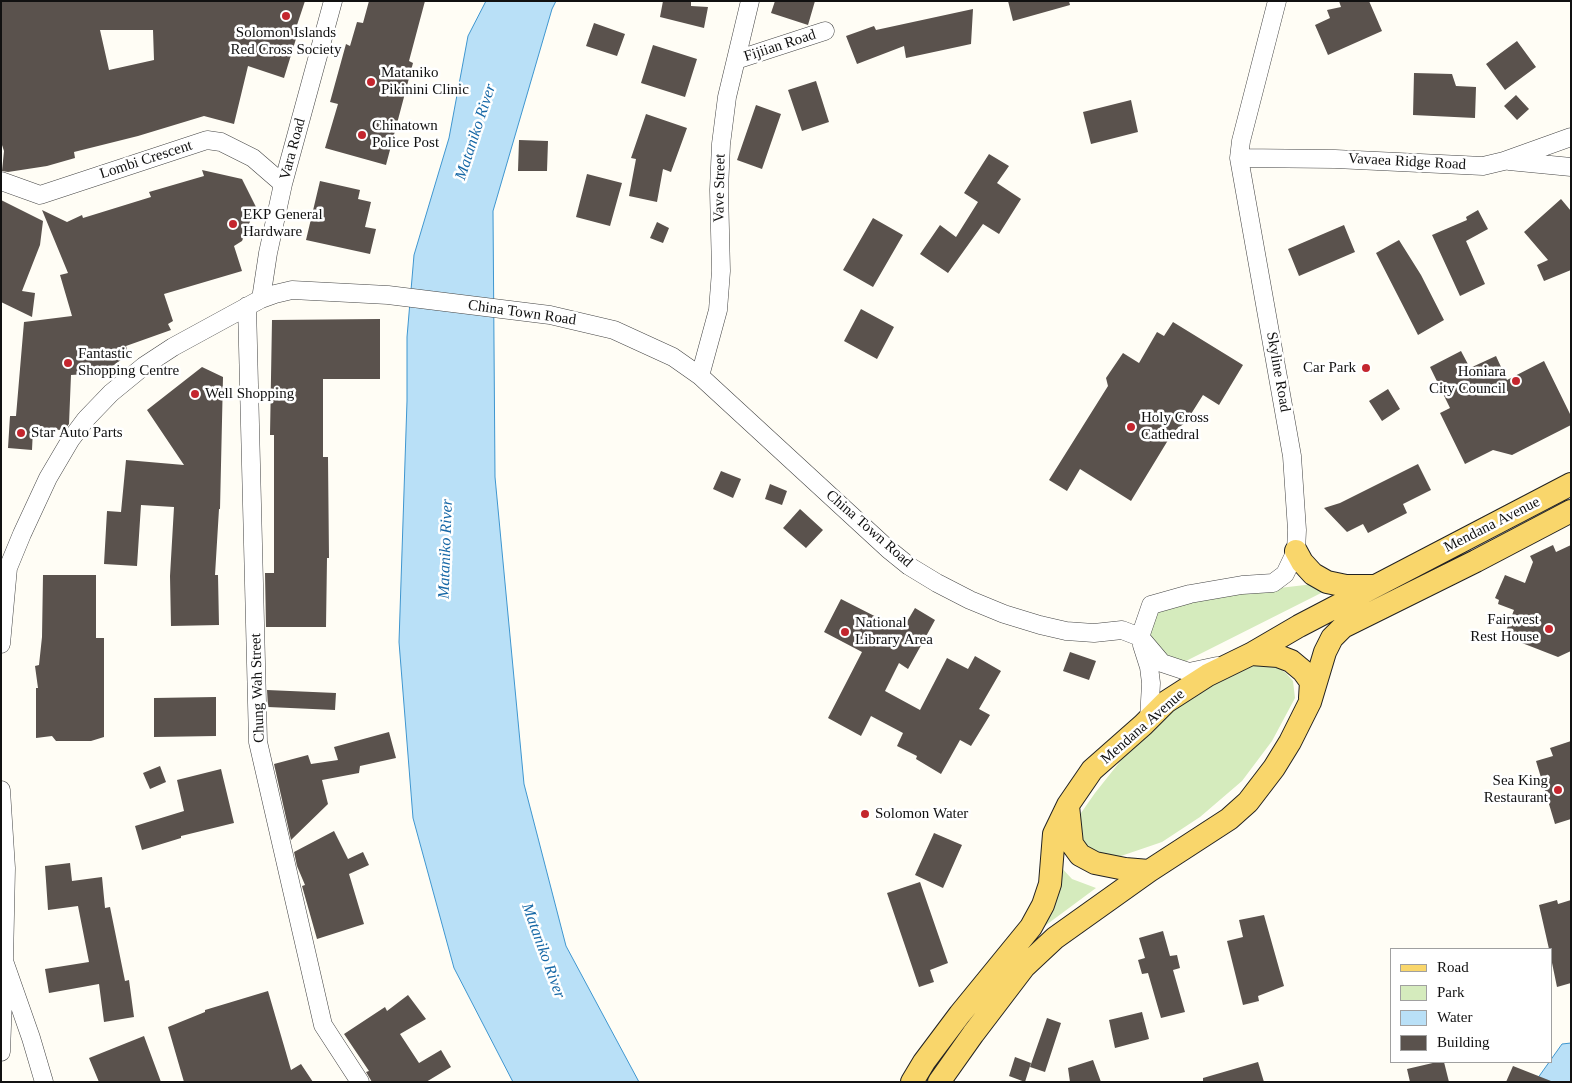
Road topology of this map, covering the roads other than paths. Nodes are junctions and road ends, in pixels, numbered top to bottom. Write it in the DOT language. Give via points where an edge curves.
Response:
graph roads {
  1 [pos="333,1"];
  2 [pos="750,1"];
  3 [pos="1277,1"];
  4 [pos="825,31"];
  5 [pos="736,60"];
  6 [pos="1571,137"];
  7 [pos="1239,158"];
  8 [pos="1504,161"];
  9 [pos="1571,167"];
  10 [pos="1,180"];
  11 [pos="283,184"];
  12 [pos="254,303"];
  13 [pos="700,376"];
  14 [pos="1571,484"];
  15 [pos="1571,511"];
  16 [pos="1296,551"];
  17 [pos="1374,586"];
  18 [pos="1140,637"];
  19 [pos="1,644"];
  20 [pos="1251,654"];
  21 [pos="1226,665"];
  22 [pos="1310,702"];
  23 [pos="1149,720"];
  24 [pos="1,790"];
  25 [pos="1068,805"];
  26 [pos="1149,871"];
  27 [pos="4,961"];
  28 [pos="1,1052"];
  29 [pos="44,1082"];
  30 [pos="360,1082"];
  31 [pos="912,1082"];
  32 [pos="940,1082"];
  1 -- 11 [label="street, Vara Road"];
  2 -- 5 [label="street, Vave Street"];
  3 -- 7 [label="street, Skyline Road"];
  4 -- 5 [label="street, Fijiian Road"];
  5 -- 13 [label="street, Vave Street" via="721,144 718,310"];
  6 -- 8 [label="street, Vavaea Ridge Road"];
  7 -- 8 [label="street, Vavaea Ridge Road" via="1483,166"];
  7 -- 16 [label="street, Skyline Road" via="1292,456"];
  8 -- 9 [label="street"];
  10 -- 11 [label="street, Lombi Crescent" via="40,195 207,140 220,142 253,158"];
  11 -- 12 [label="street, Vara Road"];
  12 -- 13 [label="street, China Town Road" via="292,290 388,296 550,315 614,330 673,357"];
  12 -- 19 [label="street, China Town Road" via="144,366 100,403 71,439 48,478 8,568"];
  12 -- 30 [label="street, Chung Wah Street" via="258,742 323,1025"];
  13 -- 18 [label="street, China Town Road" via="888,549 937,583 970,600 1040,625 1066,631 1122,630"];
  14 -- 17 [label="main road, Mendana Avenue"];
  15 -- 22 [label="main road, Mendana Avenue" via="1343,627 1325,652"];
  16 -- 17 [label="main road" via="1313,574 1327,582"];
  16 -- 18 [label="street, Skyline Road" via="1285,574 1273,584 1242,585 1151,605"];
  17 -- 20 [label="main road, Mendana Avenue"];
  18 -- 21 [label="street" via="1162,664 1189,672"];
  18 -- 23 [label="street" via="1152,683"];
  20 -- 21 [label="main road, Mendana Avenue"];
  20 -- 22 [label="main road" via="1278,656 1291,661 1311,682"];
  21 -- 23 [label="main road, Mendana Avenue" via="1166,702"];
  22 -- 26 [label="main road, Mendana Avenue" via="1274,768 1248,802 1229,820"];
  23 -- 25 [label="main road, Mendana Avenue" via="1092,770"];
  24 -- 27 [label="street" via="6,868"];
  25 -- 26 [label="main road" via="1072,844 1080,855 1095,863"];
  25 -- 31 [label="main road, Mendana Avenue" via="1054,834 1050,884 1031,927 960,1014"];
  26 -- 32 [label="main road, Mendana Avenue" via="1055,938 1024,968"];
  27 -- 28 [label="street"];
  27 -- 29 [label="street"];
}
